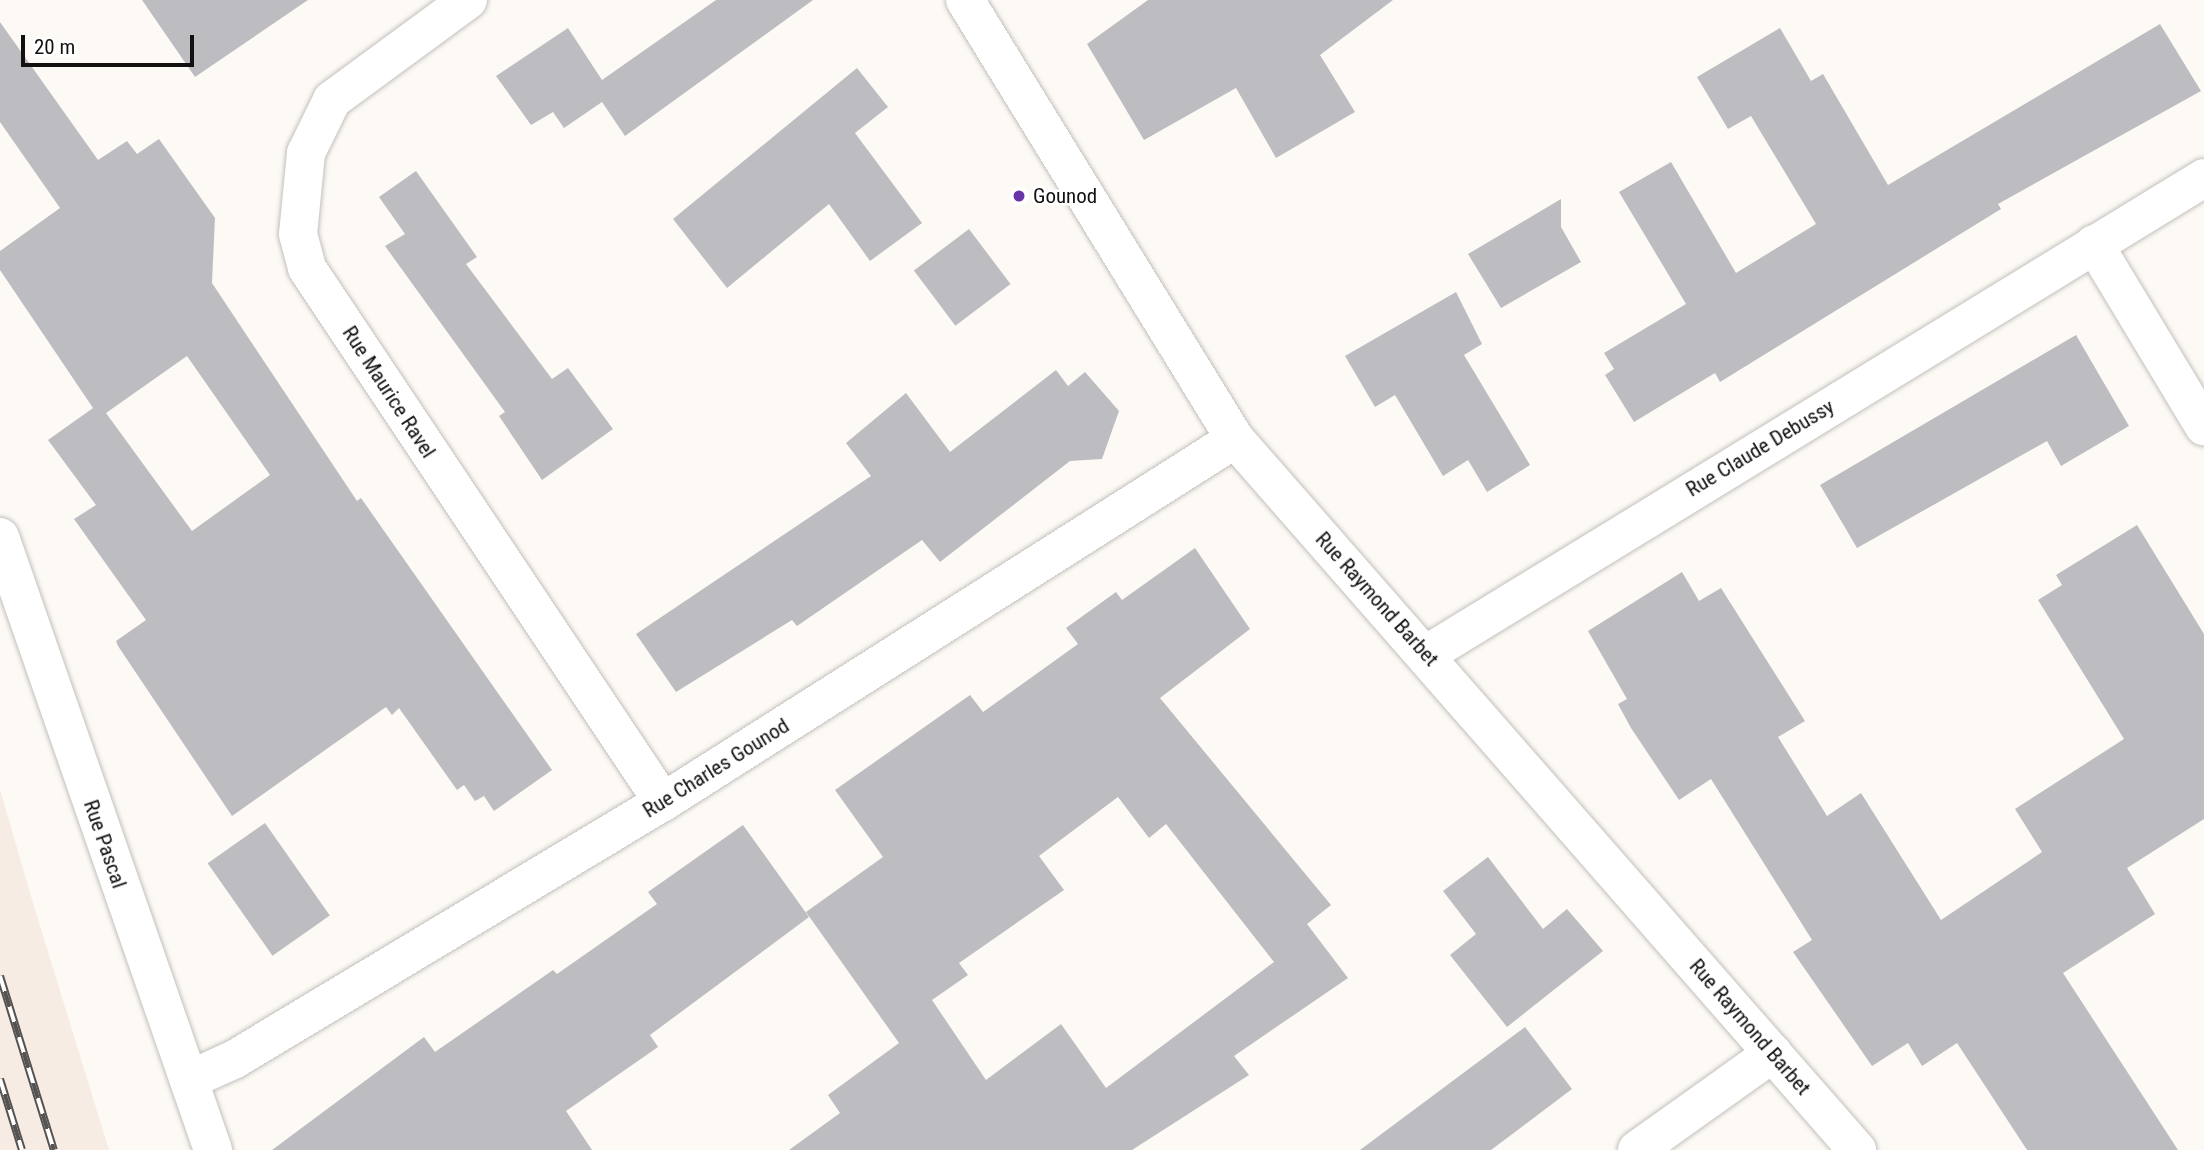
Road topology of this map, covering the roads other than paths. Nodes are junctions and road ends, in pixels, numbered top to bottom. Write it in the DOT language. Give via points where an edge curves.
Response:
graph roads {
  1 [pos="468,0"];
  2 [pos="981,5"];
  3 [pos="2204,178"];
  4 [pos="2094,244"];
  5 [pos="2204,426"];
  6 [pos="1235,439"];
  7 [pos="0,537"];
  8 [pos="1427,653"];
  9 [pos="663,802"];
  10 [pos="1773,1053"];
  11 [pos="189,1080"];
  12 [pos="214,1150"];
  13 [pos="1637,1150"];
  14 [pos="1857,1150"];
  1 -- 9 [label="street, Rue Maurice Ravel" via="332,100 306,153 298,234 307,268"];
  2 -- 6 [label="street, Rue Raymond Barbet"];
  3 -- 4 [label="street, Rue Claude Debussy"];
  4 -- 5 [label="street"];
  4 -- 8 [label="street, Rue Claude Debussy"];
  6 -- 8 [label="street, Rue Raymond Barbet"];
  6 -- 9 [label="street, Rue Charles Gounod"];
  7 -- 11 [label="street, Rue Pascal"];
  8 -- 10 [label="street, Rue Raymond Barbet"];
  9 -- 11 [label="street, Rue Charles Gounod" via="235,1059"];
  10 -- 13 [label="street"];
  10 -- 14 [label="street, Rue Raymond Barbet"];
  11 -- 12 [label="street, Rue Pascal"];
}
